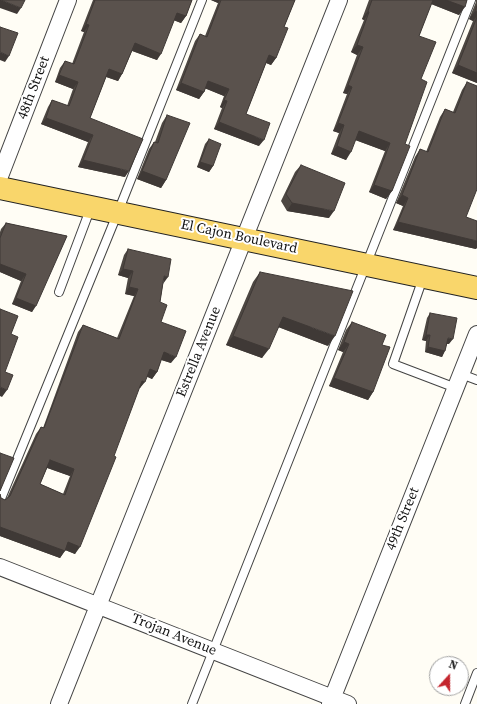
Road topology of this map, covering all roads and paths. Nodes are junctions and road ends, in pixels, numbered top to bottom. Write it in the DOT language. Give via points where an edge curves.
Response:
graph roads {
  1 [pos="68,0"];
  2 [pos="202,0"];
  3 [pos="339,0"];
  4 [pos="471,0"];
  5 [pos="0,176"];
  6 [pos="0,188"];
  7 [pos="92,206"];
  8 [pos="118,212"];
  9 [pos="244,239"];
  10 [pos="367,264"];
  11 [pos="424,276"];
  12 [pos="477,288"];
  13 [pos="59,292"];
  14 [pos="477,334"];
  15 [pos="477,380"];
  16 [pos="459,381"];
  17 [pos="0,501"];
  18 [pos="0,567"];
  19 [pos="98,606"];
  20 [pos="213,651"];
  21 [pos="477,673"];
  22 [pos="331,701"];
  23 [pos="59,704"];
  24 [pos="192,704"];
  25 [pos="348,704"];
  26 [pos="465,704"];
  1 -- 5 [label="street, 48th Street"];
  2 -- 8 [label="lane"];
  3 -- 9 [label="street, Estrella Avenue"];
  4 -- 10 [label="lane"];
  6 -- 7 [label="main road, El Cajon Boulevard"];
  7 -- 8 [label="main road, El Cajon Boulevard"];
  7 -- 13 [label="lane"];
  8 -- 9 [label="main road, El Cajon Boulevard"];
  8 -- 17 [label="lane"];
  9 -- 10 [label="main road, El Cajon Boulevard"];
  9 -- 19 [label="street, Estrella Avenue"];
  10 -- 11 [label="main road, El Cajon Boulevard"];
  10 -- 20 [label="lane"];
  11 -- 12 [label="main road, El Cajon Boulevard"];
  11 -- 16 [label="lane" via="393,364"];
  14 -- 16 [label="street, 49th Street"];
  15 -- 16 [label="lane"];
  16 -- 22 [label="street, 49th Street"];
  18 -- 19 [label="street, Trojan Avenue"];
  19 -- 20 [label="street, Trojan Avenue"];
  19 -- 23 [label="street, Estrella Avenue"];
  20 -- 22 [label="street, Trojan Avenue"];
  20 -- 24 [label="lane"];
  21 -- 26 [label="lane"];
  22 -- 25 [label="street, Trojan Avenue"];
}
